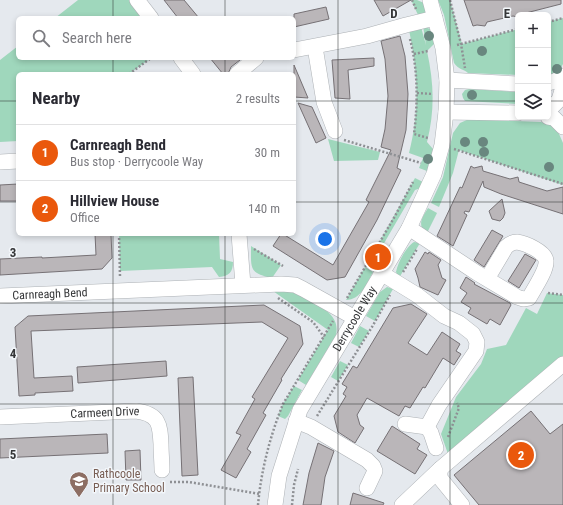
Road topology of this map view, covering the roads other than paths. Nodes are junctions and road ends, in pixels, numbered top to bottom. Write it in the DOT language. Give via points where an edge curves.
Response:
graph roads {
  1 [pos="137,0"];
  2 [pos="430,0"];
  3 [pos="149,16"];
  4 [pos="435,18"];
  5 [pos="315,47"];
  6 [pos="296,50"];
  7 [pos="182,60"];
  8 [pos="254,60"];
  9 [pos="192,72"];
  10 [pos="239,72"];
  11 [pos="563,76"];
  12 [pos="446,80"];
  13 [pos="551,82"];
  14 [pos="515,84"];
  15 [pos="563,87"];
  16 [pos="551,108"];
  17 [pos="446,112"];
  18 [pos="515,113"];
  19 [pos="551,118"];
  20 [pos="563,127"];
  21 [pos="335,131"];
  22 [pos="16,161"];
  23 [pos="0,162"];
  24 [pos="409,228"];
  25 [pos="240,237"];
  26 [pos="381,273"];
  27 [pos="487,279"];
  28 [pos="243,285"];
  29 [pos="0,296"];
  30 [pos="355,318"];
  31 [pos="563,364"];
  32 [pos="0,417"];
  33 [pos="296,421"];
  34 [pos="405,424"];
  35 [pos="427,427"];
  36 [pos="436,448"];
  37 [pos="162,470"];
  38 [pos="440,470"];
  39 [pos="367,488"];
  40 [pos="275,501"];
  41 [pos="402,505"];
  42 [pos="462,505"];
  1 -- 3 [label="street"];
  2 -- 4 [label="street, Derrycoole Way"];
  4 -- 5 [label="street"];
  4 -- 12 [label="street, Derrycoole Way" via="443,48"];
  5 -- 6 [label="street"];
  5 -- 21 [label="street" via="324,102"];
  7 -- 9 [label="street"];
  8 -- 10 [label="street"];
  11 -- 13 [label="street"];
  12 -- 14 [label="street"];
  12 -- 17 [label="street, Derrycoole Way"];
  15 -- 16 [label="street" via="559,100"];
  17 -- 18 [label="street"];
  17 -- 24 [label="street, Derrycoole Way" via="442,145 432,180"];
  19 -- 20 [label="street"];
  22 -- 23 [label="street"];
  24 -- 26 [label="street, Derrycoole Way"];
  24 -- 27 [label="street"];
  25 -- 28 [label="street"];
  26 -- 30 [label="street, Derrycoole Way"];
  26 -- 35 [label="street" via="417,295 444,316 459,323 473,334 477,342 476,351 449,389"];
  28 -- 29 [label="street, Carnreagh Bend"];
  28 -- 30 [label="street, Carnreagh Bend" via="295,285"];
  30 -- 33 [label="street, Derrycoole Way"];
  31 -- 38 [label="street"];
  32 -- 37 [label="street, Carmeen Drive" via="136,411 146,413 155,419 160,427"];
  33 -- 39 [label="street" via="367,460 374,471"];
  33 -- 40 [label="street, Derrycoole Way" via="279,476"];
  34 -- 35 [label="street"];
  35 -- 36 [label="street"];
  38 -- 41 [label="street"];
  38 -- 42 [label="street" via="440,478"];
}
